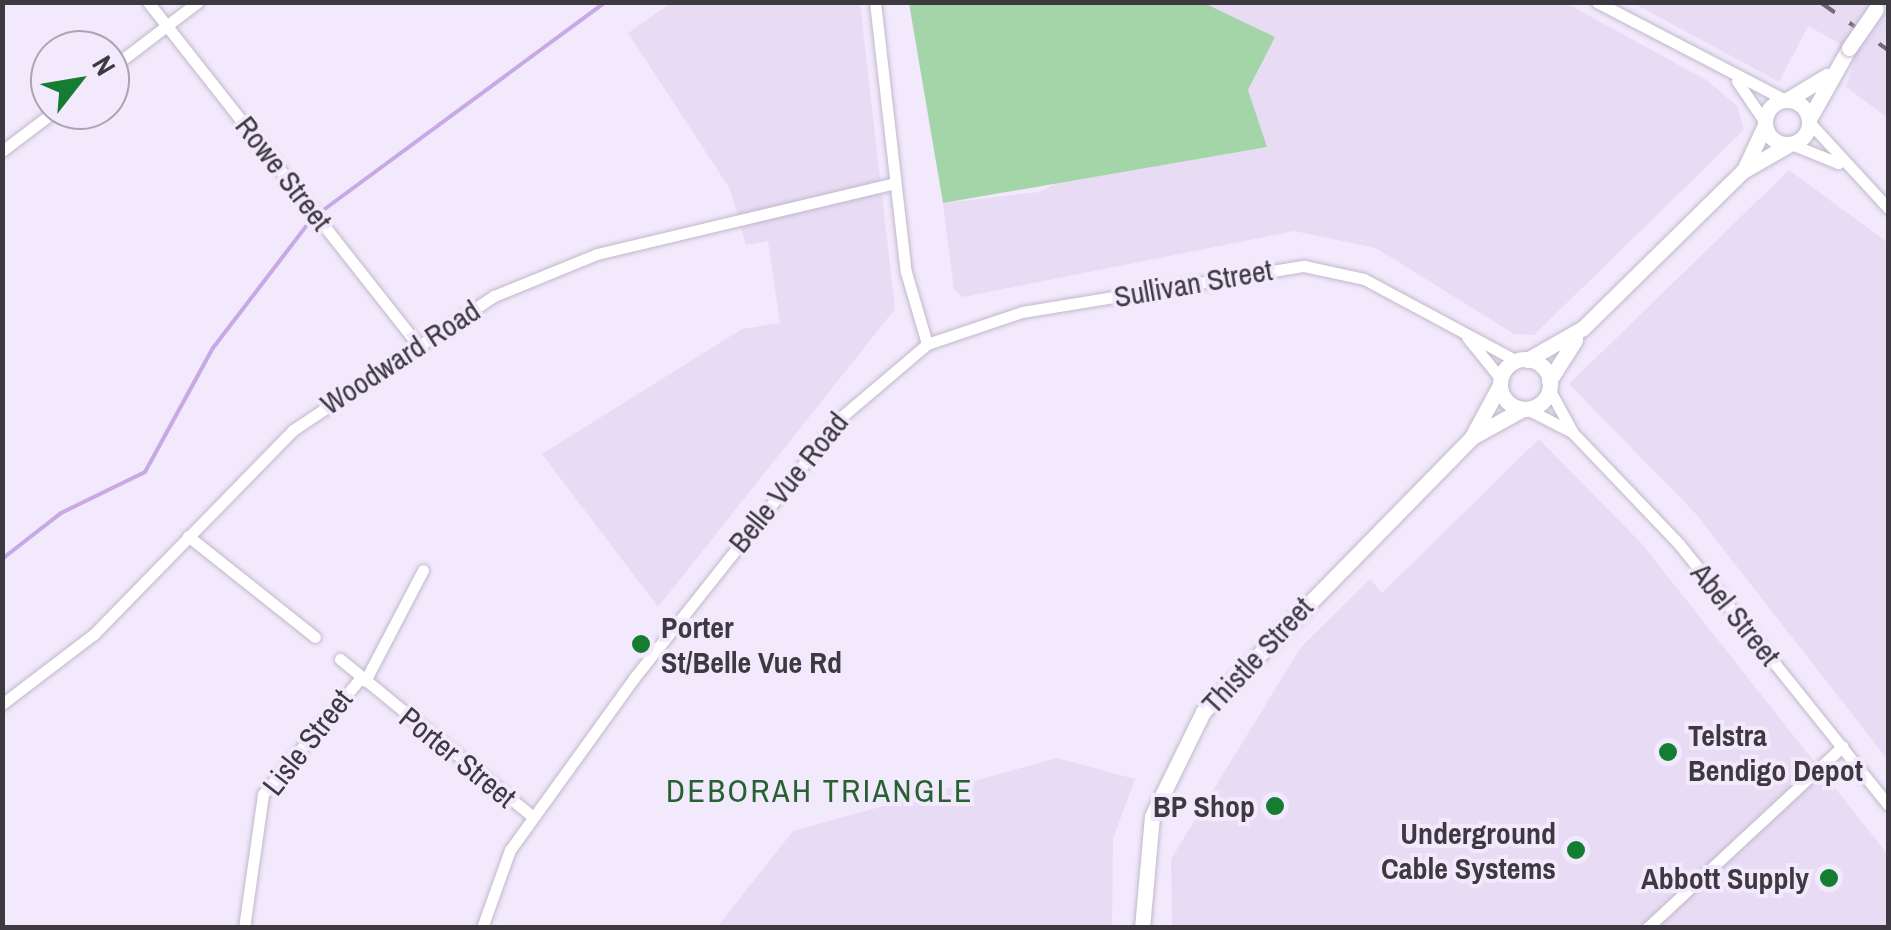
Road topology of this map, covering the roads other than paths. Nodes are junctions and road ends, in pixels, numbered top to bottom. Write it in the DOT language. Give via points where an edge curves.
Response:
graph roads {
  1 [pos="148,2"];
  2 [pos="198,2"];
  3 [pos="874,2"];
  4 [pos="1597,2"];
  5 [pos="1879,6"];
  6 [pos="168,25"];
  7 [pos="130,54"];
  8 [pos="1827,76"];
  9 [pos="1737,81"];
  10 [pos="1786,100"];
  11 [pos="1809,121"];
  12 [pos="1765,123"];
  13 [pos="30,130"];
  14 [pos="1790,144"];
  15 [pos="2,151"];
  16 [pos="1838,162"];
  17 [pos="1743,171"];
  18 [pos="895,182"];
  19 [pos="1888,208"];
  20 [pos="1452,324"];
  21 [pos="1583,328"];
  22 [pos="418,344"];
  23 [pos="927,344"];
  24 [pos="1522,360"];
  25 [pos="1500,382"];
  26 [pos="1549,385"];
  27 [pos="1525,409"];
  28 [pos="1574,433"];
  29 [pos="1472,437"];
  30 [pos="188,536"];
  31 [pos="424,570"];
  32 [pos="315,638"];
  33 [pos="340,660"];
  34 [pos="363,680"];
  35 [pos="2,704"];
  36 [pos="1843,746"];
  37 [pos="1888,805"];
  38 [pos="532,816"];
  39 [pos="244,928"];
  40 [pos="482,928"];
  41 [pos="1142,928"];
  42 [pos="1647,928"];
  1 -- 6 [label="street, Rowe Street"];
  2 -- 6 [label="street"];
  3 -- 18 [label="street"];
  4 -- 9 [label="street"];
  5 -- 8 [label="street, bridge"];
  6 -- 7 [label="street"];
  6 -- 22 [label="street, Rowe Street"];
  8 -- 10 [label="street"];
  8 -- 11 [label="street"];
  9 -- 10 [label="street"];
  9 -- 12 [label="street"];
  10 -- 11 [label="street"];
  10 -- 12 [label="street"];
  11 -- 14 [label="street"];
  11 -- 16 [label="street"];
  12 -- 14 [label="street"];
  12 -- 17 [label="street"];
  13 -- 15 [label="street"];
  14 -- 16 [label="street"];
  14 -- 17 [label="street"];
  16 -- 19 [label="street"];
  17 -- 21 [label="street"];
  18 -- 22 [label="street, Woodward Road" via="566,264"];
  18 -- 23 [label="street" via="906,272"];
  20 -- 23 [label="street, Sullivan Street" via="1364,279 1294,267 1022,312"];
  20 -- 24 [label="street, Sullivan Street"];
  20 -- 25 [label="street, Sullivan Street"];
  21 -- 24 [label="street"];
  21 -- 26 [label="street"];
  22 -- 30 [label="street, Woodward Road" via="293,430"];
  23 -- 38 [label="street, Belle Vue Road" via="838,419"];
  24 -- 25 [label="street, Thistle Street"];
  24 -- 26 [label="street"];
  25 -- 27 [label="street"];
  25 -- 29 [label="street, Thistle Street"];
  26 -- 27 [label="street, Thistle Street"];
  26 -- 28 [label="street, Abel Street"];
  27 -- 28 [label="street, Abel Street"];
  27 -- 29 [label="street, Thistle Street"];
  28 -- 36 [label="street, Abel Street" via="1679,544"];
  29 -- 41 [label="street, Thistle Street" via="1198,718 1152,816"];
  30 -- 32 [label="street"];
  30 -- 35 [label="street, Woodward Road" via="84,643"];
  31 -- 34 [label="street, Lisle Street"];
  33 -- 34 [label="street, Porter Street"];
  34 -- 38 [label="street, Porter Street"];
  34 -- 39 [label="street, Lisle Street" via="263,794"];
  36 -- 37 [label="street, Abel Street"];
  36 -- 42 [label="street"];
  38 -- 40 [label="street, Belle Vue Road" via="501,865"];
}
